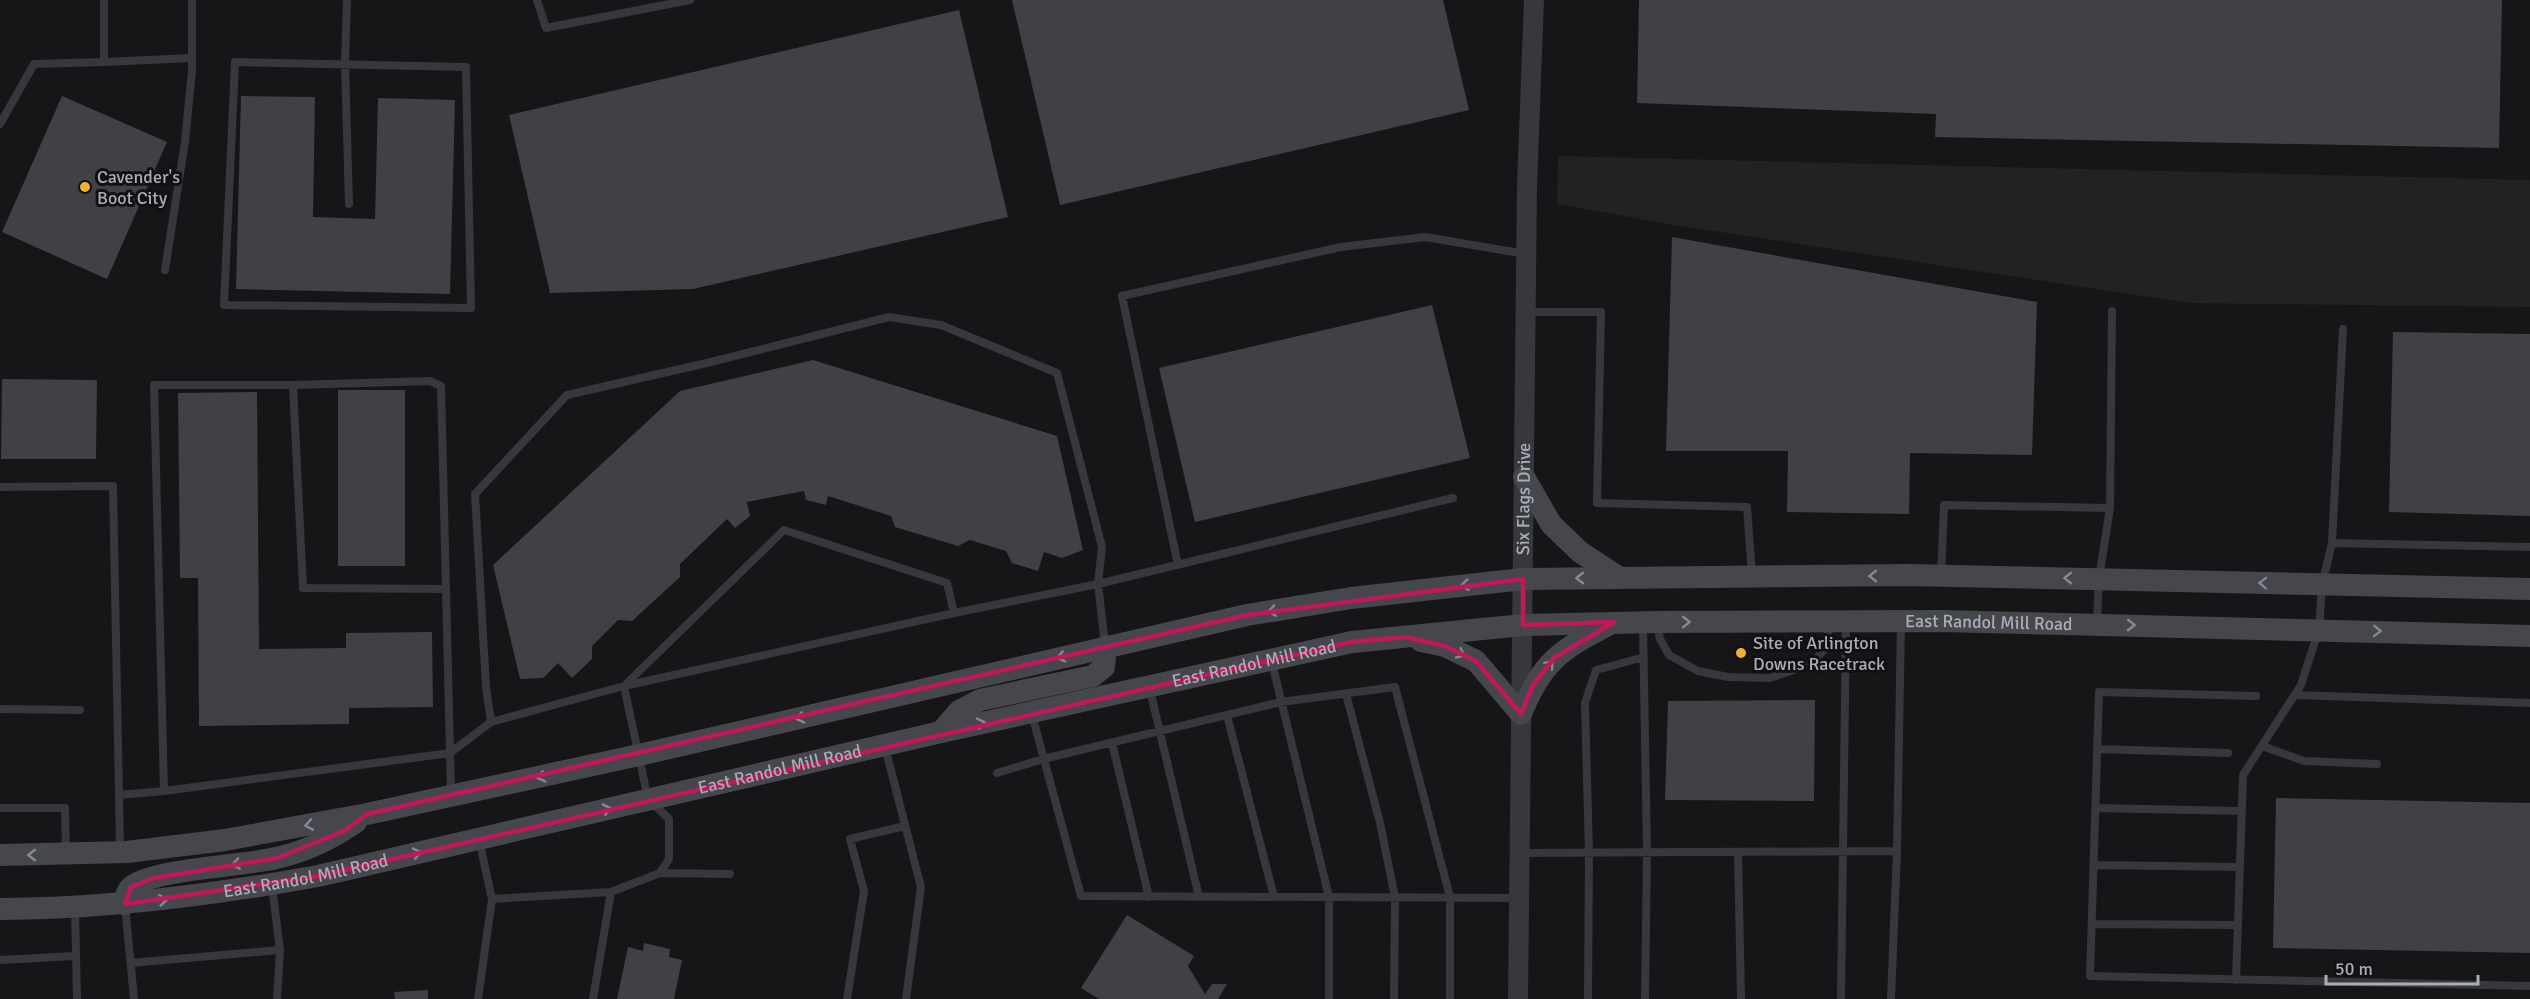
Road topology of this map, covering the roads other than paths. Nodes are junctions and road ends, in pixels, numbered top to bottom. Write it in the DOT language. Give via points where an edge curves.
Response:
graph roads {
  1 [pos="104,0"];
  2 [pos="192,0"];
  3 [pos="347,0"];
  4 [pos="537,0"];
  5 [pos="690,0"];
  6 [pos="1534,0"];
  7 [pos="667,2"];
  8 [pos="192,58"];
  9 [pos="104,62"];
  10 [pos="345,64"];
  11 [pos="0,124"];
  12 [pos="349,204"];
  13 [pos="1526,254"];
  14 [pos="165,270"];
  15 [pos="2112,311"];
  16 [pos="1526,312"];
  17 [pos="2343,328"];
  18 [pos="293,385"];
  19 [pos="1524,477"];
  20 [pos="0,487"];
  21 [pos="1453,498"];
  22 [pos="2110,508"];
  23 [pos="2332,543"];
  24 [pos="2530,547"];
  25 [pos="1178,565"];
  26 [pos="1941,576"];
  27 [pos="1752,577"];
  28 [pos="1620,578"];
  29 [pos="2099,578"];
  30 [pos="1523,579"];
  31 [pos="1098,584"];
  32 [pos="2322,585"];
  33 [pos="446,589"];
  34 [pos="2530,589"];
  35 [pos="954,613"];
  36 [pos="1838,621"];
  37 [pos="1901,621"];
  38 [pos="1614,622"];
  39 [pos="1650,622"];
  40 [pos="2097,624"];
  41 [pos="1523,625"];
  42 [pos="2319,629"];
  43 [pos="2530,636"];
  44 [pos="1405,637"];
  45 [pos="1106,646"];
  46 [pos="1644,657"];
  47 [pos="1271,659"];
  48 [pos="624,686"];
  49 [pos="1149,686"];
  50 [pos="1346,694"];
  51 [pos="2295,695"];
  52 [pos="2256,696"];
  53 [pos="1281,702"];
  54 [pos="2530,703"];
  55 [pos="0,709"];
  56 [pos="80,710"];
  57 [pos="1031,712"];
  58 [pos="1521,714"];
  59 [pos="1227,715"];
  60 [pos="491,722"];
  61 [pos="1160,731"];
  62 [pos="940,732"];
  63 [pos="1112,743"];
  64 [pos="885,745"];
  65 [pos="2262,746"];
  66 [pos="2097,750"];
  67 [pos="450,753"];
  68 [pos="2228,753"];
  69 [pos="639,755"];
  70 [pos="1043,759"];
  71 [pos="2377,765"];
  72 [pos="997,773"];
  73 [pos="164,791"];
  74 [pos="119,795"];
  75 [pos="451,798"];
  76 [pos="648,799"];
  77 [pos="0,808"];
  78 [pos="2095,808"];
  79 [pos="2242,811"];
  80 [pos="367,814"];
  81 [pos="905,826"];
  82 [pos="478,839"];
  83 [pos="1843,851"];
  84 [pos="1897,851"];
  85 [pos="1589,852"];
  86 [pos="1647,852"];
  87 [pos="1738,852"];
  88 [pos="120,853"];
  89 [pos="1519,853"];
  90 [pos="66,854"];
  91 [pos="0,855"];
  92 [pos="2093,865"];
  93 [pos="2240,867"];
  94 [pos="660,873"];
  95 [pos="730,874"];
  96 [pos="272,884"];
  97 [pos="611,892"];
  98 [pos="1149,897"];
  99 [pos="1199,897"];
  100 [pos="1274,897"];
  101 [pos="1329,897"];
  102 [pos="1395,897"];
  103 [pos="1450,897"];
  104 [pos="1518,898"];
  105 [pos="492,899"];
  106 [pos="125,904"];
  107 [pos="75,907"];
  108 [pos="0,909"];
  109 [pos="2091,924"];
  110 [pos="2238,925"];
  111 [pos="279,950"];
  112 [pos="75,956"];
  113 [pos="0,960"];
  114 [pos="130,963"];
  115 [pos="2236,980"];
  116 [pos="2530,986"];
  117 [pos="76,999"];
  118 [pos="134,999"];
  119 [pos="277,999"];
  120 [pos="478,999"];
  121 [pos="593,999"];
  122 [pos="848,999"];
  123 [pos="906,999"];
  124 [pos="1329,999"];
  125 [pos="1394,999"];
  126 [pos="1450,999"];
  127 [pos="1518,999"];
  128 [pos="1588,999"];
  129 [pos="1645,999"];
  130 [pos="1741,999"];
  131 [pos="1841,999"];
  132 [pos="1891,999"];
  1 -- 9 [label="lane"];
  2 -- 8 [label="lane"];
  3 -- 10 [label="lane"];
  4 -- 7 [label="lane" via="546,28"];
  5 -- 7 [label="lane"];
  6 -- 13 [label="street, Six Flags Drive"];
  8 -- 9 [label="lane"];
  8 -- 14 [label="lane" via="185,142"];
  9 -- 11 [label="lane" via="34,64"];
  10 -- 10 [label="lane" via="466,67 471,308 224,305 235,62"];
  10 -- 12 [label="lane"];
  13 -- 16 [label="street, Six Flags Drive"];
  13 -- 25 [label="lane" via="1425,237 1341,247 1122,297"];
  15 -- 22 [label="lane"];
  16 -- 19 [label="street, Six Flags Drive"];
  16 -- 27 [label="lane" via="1601,312 1597,503 1747,507"];
  17 -- 23 [label="lane"];
  18 -- 33 [label="lane" via="303,588"];
  18 -- 33 [label="lane" via="430,381 441,386"];
  18 -- 73 [label="lane" via="154,385"];
  19 -- 28 [label="main road" via="1551,525 1580,552"];
  19 -- 30 [label="street, Six Flags Drive"];
  20 -- 74 [label="lane" via="113,486"];
  21 -- 25 [label="lane"];
  22 -- 26 [label="lane" via="1944,506"];
  22 -- 29 [label="lane"];
  23 -- 24 [label="lane"];
  23 -- 32 [label="lane"];
  25 -- 31 [label="lane"];
  26 -- 27 [label="main road, one-way"];
  29 -- 26 [label="main road, one-way"];
  27 -- 28 [label="main road"];
  28 -- 30 [label="main road, one-way"];
  32 -- 29 [label="main road, one-way"];
  29 -- 40 [label="lane"];
  30 -- 41 [label="street, Six Flags Drive"];
  30 -- 45 [label="main road, one-way" via="1270,611"];
  31 -- 35 [label="lane"];
  31 -- 45 [label="lane"];
  31 -- 60 [label="lane" via="1102,547 1057,373 941,325 889,317 567,394 475,494"];
  32 -- 34 [label="main road"];
  32 -- 42 [label="lane"];
  33 -- 67 [label="lane"];
  35 -- 48 [label="lane"];
  35 -- 48 [label="lane" via="947,583 784,530"];
  36 -- 37 [label="main road, East Randol Mill Road"];
  39 -- 36 [label="main road, East Randol Mill Road, one-way"];
  36 -- 39 [label="lane" via="1825,649 1811,664 1770,678 1698,672 1669,655"];
  36 -- 83 [label="lane"];
  37 -- 40 [label="main road, East Randol Mill Road"];
  37 -- 84 [label="lane"];
  38 -- 39 [label="main road, East Randol Mill Road"];
  38 -- 41 [label="main road, East Randol Mill Road"];
  58 -- 38 [label="main road, one-way" via="1533,685 1554,658"];
  39 -- 46 [label="lane"];
  40 -- 42 [label="main road, East Randol Mill Road, one-way"];
  41 -- 44 [label="main road, East Randol Mill Road"];
  41 -- 58 [label="street, Six Flags Drive"];
  42 -- 43 [label="main road, East Randol Mill Road, one-way"];
  42 -- 51 [label="lane"];
  44 -- 47 [label="main road, East Randol Mill Road" via="1352,642"];
  44 -- 58 [label="main road, one-way" via="1445,646 1476,661"];
  45 -- 62 [label="main road" via="1104,667 1093,676 980,700 959,711"];
  45 -- 69 [label="main road, one-way"];
  46 -- 85 [label="lane" via="1596,670 1585,702"];
  46 -- 86 [label="lane"];
  47 -- 49 [label="main road, East Randol Mill Road"];
  47 -- 53 [label="lane"];
  48 -- 60 [label="lane"];
  48 -- 69 [label="lane"];
  49 -- 57 [label="main road, East Randol Mill Road"];
  49 -- 61 [label="lane"];
  50 -- 53 [label="lane"];
  50 -- 102 [label="lane"];
  50 -- 103 [label="lane" via="1395,687"];
  51 -- 54 [label="lane"];
  51 -- 65 [label="lane"];
  52 -- 66 [label="lane" via="2099,692"];
  53 -- 59 [label="lane"];
  53 -- 101 [label="lane"];
  55 -- 56 [label="lane"];
  62 -- 57 [label="main road, East Randol Mill Road, one-way"];
  57 -- 70 [label="lane"];
  58 -- 89 [label="street, Six Flags Drive"];
  59 -- 61 [label="lane"];
  59 -- 100 [label="lane"];
  60 -- 67 [label="lane"];
  61 -- 63 [label="lane"];
  61 -- 99 [label="lane"];
  62 -- 64 [label="main road, East Randol Mill Road"];
  63 -- 70 [label="lane"];
  63 -- 98 [label="lane"];
  64 -- 76 [label="main road, East Randol Mill Road"];
  64 -- 81 [label="lane"];
  65 -- 71 [label="lane" via="2304,761"];
  65 -- 79 [label="lane" via="2244,775"];
  66 -- 68 [label="lane"];
  66 -- 78 [label="lane"];
  67 -- 73 [label="lane"];
  67 -- 75 [label="lane"];
  69 -- 75 [label="main road, one-way"];
  69 -- 76 [label="lane"];
  70 -- 72 [label="lane"];
  70 -- 98 [label="lane" via="1081,896"];
  73 -- 74 [label="lane"];
  74 -- 88 [label="lane"];
  75 -- 80 [label="main road"];
  82 -- 76 [label="main road, East Randol Mill Road, one-way"];
  76 -- 94 [label="lane" via="669,819 669,859"];
  77 -- 90 [label="lane" via="65,808"];
  78 -- 79 [label="lane"];
  78 -- 92 [label="lane"];
  79 -- 93 [label="lane"];
  80 -- 88 [label="main road, one-way" via="225,840"];
  80 -- 106 [label="main road, one-way" via="344,831 277,858 154,878 131,887"];
  81 -- 122 [label="lane" via="850,839 864,891"];
  81 -- 123 [label="lane" via="921,886"];
  96 -- 82 [label="main road, East Randol Mill Road, one-way"];
  82 -- 105 [label="lane"];
  83 -- 84 [label="lane"];
  83 -- 87 [label="lane"];
  83 -- 131 [label="lane"];
  84 -- 132 [label="lane"];
  85 -- 86 [label="lane"];
  85 -- 89 [label="lane"];
  85 -- 128 [label="lane"];
  86 -- 87 [label="lane"];
  86 -- 129 [label="lane"];
  87 -- 130 [label="lane"];
  88 -- 90 [label="main road"];
  89 -- 104 [label="street, Six Flags Drive"];
  90 -- 91 [label="main road, one-way"];
  92 -- 93 [label="lane"];
  92 -- 109 [label="lane"];
  93 -- 110 [label="lane"];
  94 -- 95 [label="lane"];
  94 -- 97 [label="lane"];
  106 -- 96 [label="main road, East Randol Mill Road, one-way"];
  96 -- 111 [label="lane"];
  97 -- 105 [label="lane"];
  97 -- 121 [label="lane"];
  98 -- 99 [label="lane"];
  99 -- 100 [label="lane"];
  100 -- 101 [label="lane"];
  101 -- 102 [label="lane"];
  101 -- 124 [label="lane"];
  102 -- 103 [label="lane"];
  102 -- 125 [label="lane"];
  103 -- 104 [label="lane"];
  103 -- 126 [label="lane"];
  104 -- 127 [label="street, Six Flags Drive"];
  105 -- 120 [label="lane"];
  106 -- 107 [label="main road, East Randol Mill Road"];
  106 -- 114 [label="lane"];
  107 -- 108 [label="main road, East Randol Mill Road"];
  107 -- 112 [label="lane"];
  109 -- 110 [label="lane"];
  109 -- 115 [label="lane" via="2090,976"];
  110 -- 115 [label="lane"];
  111 -- 114 [label="lane"];
  111 -- 119 [label="lane"];
  112 -- 113 [label="lane"];
  112 -- 117 [label="lane"];
  114 -- 118 [label="lane"];
  115 -- 116 [label="lane"];
}
